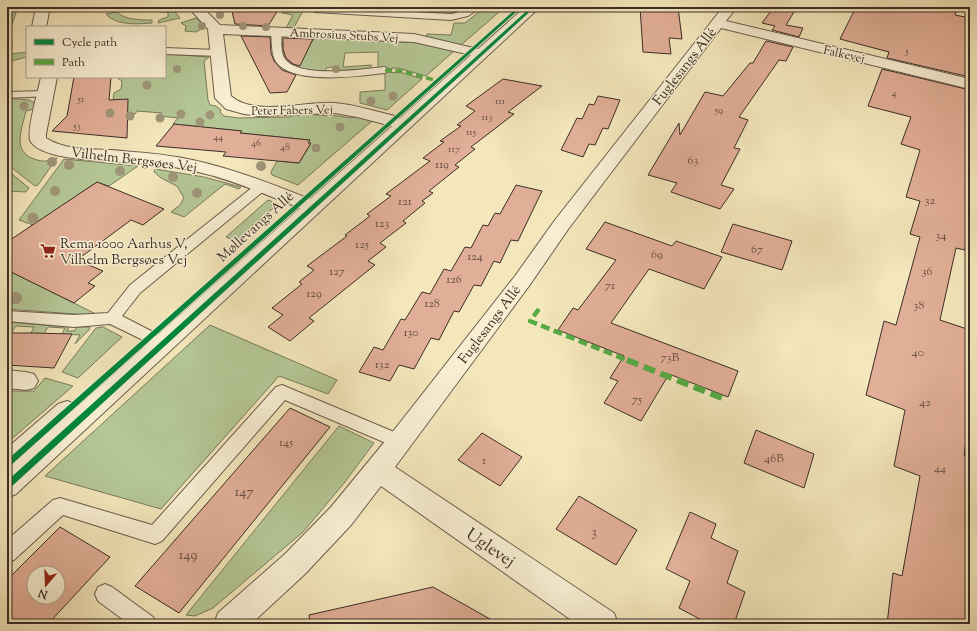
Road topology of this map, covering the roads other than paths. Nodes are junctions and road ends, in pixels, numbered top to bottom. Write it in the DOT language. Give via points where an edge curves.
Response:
graph roads {
  1 [pos="43,7"];
  2 [pos="195,7"];
  3 [pos="476,7"];
  4 [pos="520,7"];
  5 [pos="533,7"];
  6 [pos="730,7"];
  7 [pos="317,11"];
  8 [pos="717,23"];
  9 [pos="38,26"];
  10 [pos="215,29"];
  11 [pos="276,32"];
  12 [pos="166,51"];
  13 [pos="472,51"];
  14 [pos="218,53"];
  15 [pos="385,70"];
  16 [pos="49,78"];
  17 [pos="970,84"];
  18 [pos="44,94"];
  19 [pos="7,95"];
  20 [pos="392,121"];
  21 [pos="262,186"];
  22 [pos="307,204"];
  23 [pos="7,316"];
  24 [pos="112,318"];
  25 [pos="150,337"];
  26 [pos="400,442"];
  27 [pos="7,464"];
  28 [pos="378,470"];
  29 [pos="7,486"];
  30 [pos="7,552"];
  31 [pos="105,594"];
  32 [pos="140,622"];
  33 [pos="228,624"];
  34 [pos="602,624"];
  1 -- 9 [label="street"];
  2 -- 10 [label="street"];
  3 -- 7 [label="lane" via="466,14 451,17"];
  4 -- 13 [label="street, Møllevangs Allé"];
  5 -- 22 [label="street, Møllevangs Allé"];
  6 -- 8 [label="street, Fuglesangs Allé"];
  8 -- 17 [label="street, Falkevej"];
  8 -- 26 [label="street, Fuglesangs Allé" via="562,224"];
  10 -- 11 [label="street, Ambrosius Stubs Vej"];
  10 -- 14 [label="street, Peter Fabers Vej"];
  11 -- 13 [label="street, Ambrosius Stubs Vej" via="414,38"];
  11 -- 15 [label="lane" via="282,63 294,70 324,74"];
  12 -- 14 [label="lane"];
  13 -- 20 [label="street, Møllevangs Allé"];
  14 -- 20 [label="street, Peter Fabers Vej" via="223,98 228,105 254,112 335,108"];
  16 -- 18 [label="street, Vilhelm Bergsøes Vej"];
  18 -- 19 [label="lane"];
  18 -- 21 [label="street, Vilhelm Bergsøes Vej" via="37,134 38,140 45,146 65,151 210,168"];
  20 -- 22 [label="street, Møllevangs Allé"];
  21 -- 22 [label="street, Vilhelm Bergsøes Vej"];
  21 -- 24 [label="lane" via="135,289"];
  22 -- 25 [label="street, Møllevangs Allé"];
  22 -- 29 [label="street, Møllevangs Allé"];
  23 -- 24 [label="lane" via="74,321"];
  24 -- 25 [label="lane"];
  25 -- 27 [label="street, Møllevangs Allé"];
  26 -- 28 [label="street, Fuglesangs Allé"];
  26 -- 30 [label="lane" via="282,392 155,535 60,506"];
  28 -- 33 [label="street, Fuglesangs Allé" via="341,516 295,564"];
  28 -- 34 [label="street, Uglevej"];
  31 -- 32 [label="lane"];
}
